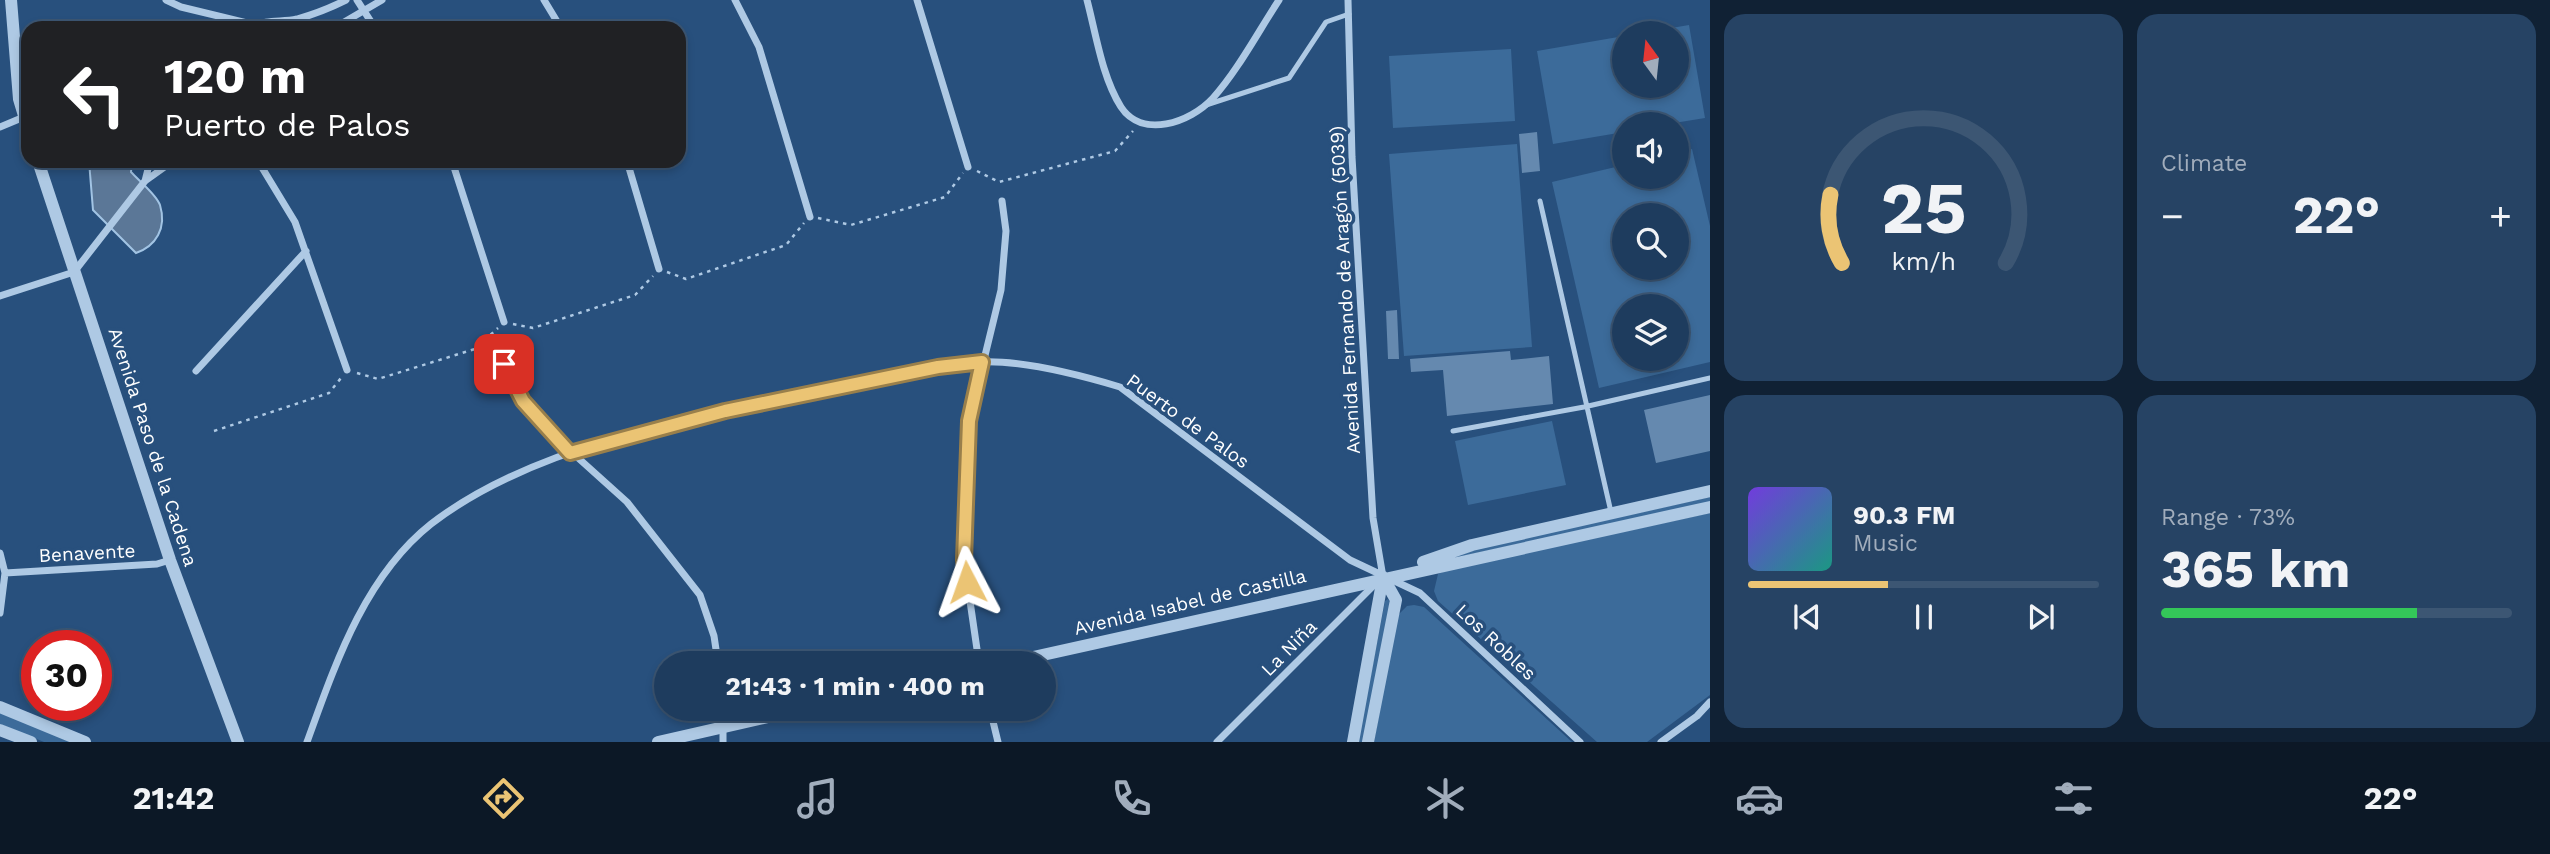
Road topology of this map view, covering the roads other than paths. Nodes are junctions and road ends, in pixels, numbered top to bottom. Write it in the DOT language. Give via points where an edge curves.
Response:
graph roads {
  1 [pos="11,0"];
  2 [pos="166,0"];
  3 [pos="346,0"];
  4 [pos="357,0"];
  5 [pos="382,0"];
  6 [pos="544,0"];
  7 [pos="735,0"];
  8 [pos="917,0"];
  9 [pos="1087,0"];
  10 [pos="1279,0"];
  11 [pos="1348,0"];
  12 [pos="364,10"];
  13 [pos="1349,13"];
  14 [pos="275,20"];
  15 [pos="233,21"];
  16 [pos="272,21"];
  17 [pos="346,21"];
  18 [pos="371,21"];
  19 [pos="557,21"];
  20 [pos="21,106"];
  21 [pos="1201,107"];
  22 [pos="21,124"];
  23 [pos="0,127"];
  24 [pos="968,167"];
  25 [pos="40,168"];
  26 [pos="148,168"];
  27 [pos="163,168"];
  28 [pos="262,168"];
  29 [pos="454,168"];
  30 [pos="629,168"];
  31 [pos="144,182"];
  32 [pos="1002,201"];
  33 [pos="1540,201"];
  34 [pos="810,217"];
  35 [pos="306,251"];
  36 [pos="659,270"];
  37 [pos="74,272"];
  38 [pos="0,296"];
  39 [pos="504,323"];
  40 [pos="982,362"];
  41 [pos="504,364"];
  42 [pos="347,370"];
  43 [pos="196,371"];
  44 [pos="1710,378"];
  45 [pos="1584,407"];
  46 [pos="1453,431"];
  47 [pos="570,453"];
  48 [pos="1710,491"];
  49 [pos="1710,507"];
  50 [pos="1611,512"];
  51 [pos="0,553"];
  52 [pos="170,560"];
  53 [pos="5,573"];
  54 [pos="1383,577"];
  55 [pos="0,613"];
  56 [pos="717,651"];
  57 [pos="977,651"];
  58 [pos="1056,652"];
  59 [pos="1710,702"];
  60 [pos="0,706"];
  61 [pos="723,721"];
  62 [pos="752,721"];
  63 [pos="993,721"];
  64 [pos="723,728"];
  65 [pos="0,730"];
  66 [pos="31,742"];
  67 [pos="86,742"];
  68 [pos="238,742"];
  69 [pos="307,742"];
  70 [pos="658,742"];
  71 [pos="723,742"];
  72 [pos="998,742"];
  73 [pos="1216,742"];
  74 [pos="1353,742"];
  75 [pos="1368,742"];
  76 [pos="1580,742"];
  77 [pos="1661,742"];
  1 -- 20 [label="street"];
  2 -- 15 [label="street"];
  3 -- 14 [label="street" via="293,20"];
  4 -- 12 [label="street"];
  5 -- 12 [label="street"];
  6 -- 19 [label="street"];
  7 -- 34 [label="street" via="759,47"];
  8 -- 24 [label="street"];
  9 -- 21 [label="street" via="1108,79 1133,122 1155,127"];
  10 -- 21 [label="street" via="1212,99"];
  11 -- 13 [label="street, Avenida Fernando de Aragón (5039)"];
  12 -- 17 [label="street"];
  12 -- 18 [label="street"];
  13 -- 21 [label="lane" via="1326,22 1289,78"];
  13 -- 54 [label="street, Avenida Fernando de Aragón (5039)" via="1352,157 1373,518"];
  14 -- 16 [label="street"];
  22 -- 23 [label="street"];
  25 -- 37 [label="street, Avenida Paso de la Cadena"];
  26 -- 31 [label="street"];
  27 -- 31 [label="street"];
  28 -- 35 [label="street" via="295,222"];
  29 -- 39 [label="street"];
  30 -- 36 [label="street"];
  31 -- 37 [label="street"];
  32 -- 40 [label="street" via="1006,230 1001,290"];
  33 -- 45 [label="lane"];
  35 -- 42 [label="street"];
  35 -- 43 [label="street"];
  37 -- 38 [label="street"];
  37 -- 52 [label="street, Avenida Paso de la Cadena"];
  40 -- 47 [label="street, Puerto de Palos" via="725,411"];
  40 -- 54 [label="street, Puerto de Palos" via="1074,373 1120,387 1350,560"];
  40 -- 57 [label="street" via="969,421 964,560"];
  41 -- 47 [label="street" via="523,401"];
  44 -- 45 [label="lane"];
  45 -- 46 [label="lane"];
  45 -- 50 [label="lane"];
  47 -- 56 [label="street" via="627,502 701,595"];
  47 -- 69 [label="street, Puerto de Palos" via="529,466 481,490 430,525 403,551 378,584 343,647"];
  48 -- 50 [label="street, Avenida Isabel de Castilla"];
  49 -- 54 [label="street, Avenida Isabel de Castilla"];
  50 -- 54 [label="street, Avenida Isabel de Castilla" via="1472,545"];
  51 -- 53 [label="street"];
  52 -- 53 [label="street, Benavente"];
  52 -- 68 [label="street, Avenida Paso de la Cadena"];
  53 -- 55 [label="street"];
  54 -- 58 [label="street, Avenida Isabel de Castilla"];
  54 -- 73 [label="street, La Niña"];
  54 -- 74 [label="street"];
  54 -- 75 [label="street" via="1396,600"];
  54 -- 76 [label="street, Los Robles" via="1420,593"];
  59 -- 77 [label="street"];
  60 -- 67 [label="street"];
  61 -- 64 [label="street"];
  62 -- 64 [label="street"];
  63 -- 72 [label="street"];
  64 -- 70 [label="street"];
  64 -- 71 [label="street"];
  65 -- 66 [label="street"];
}
